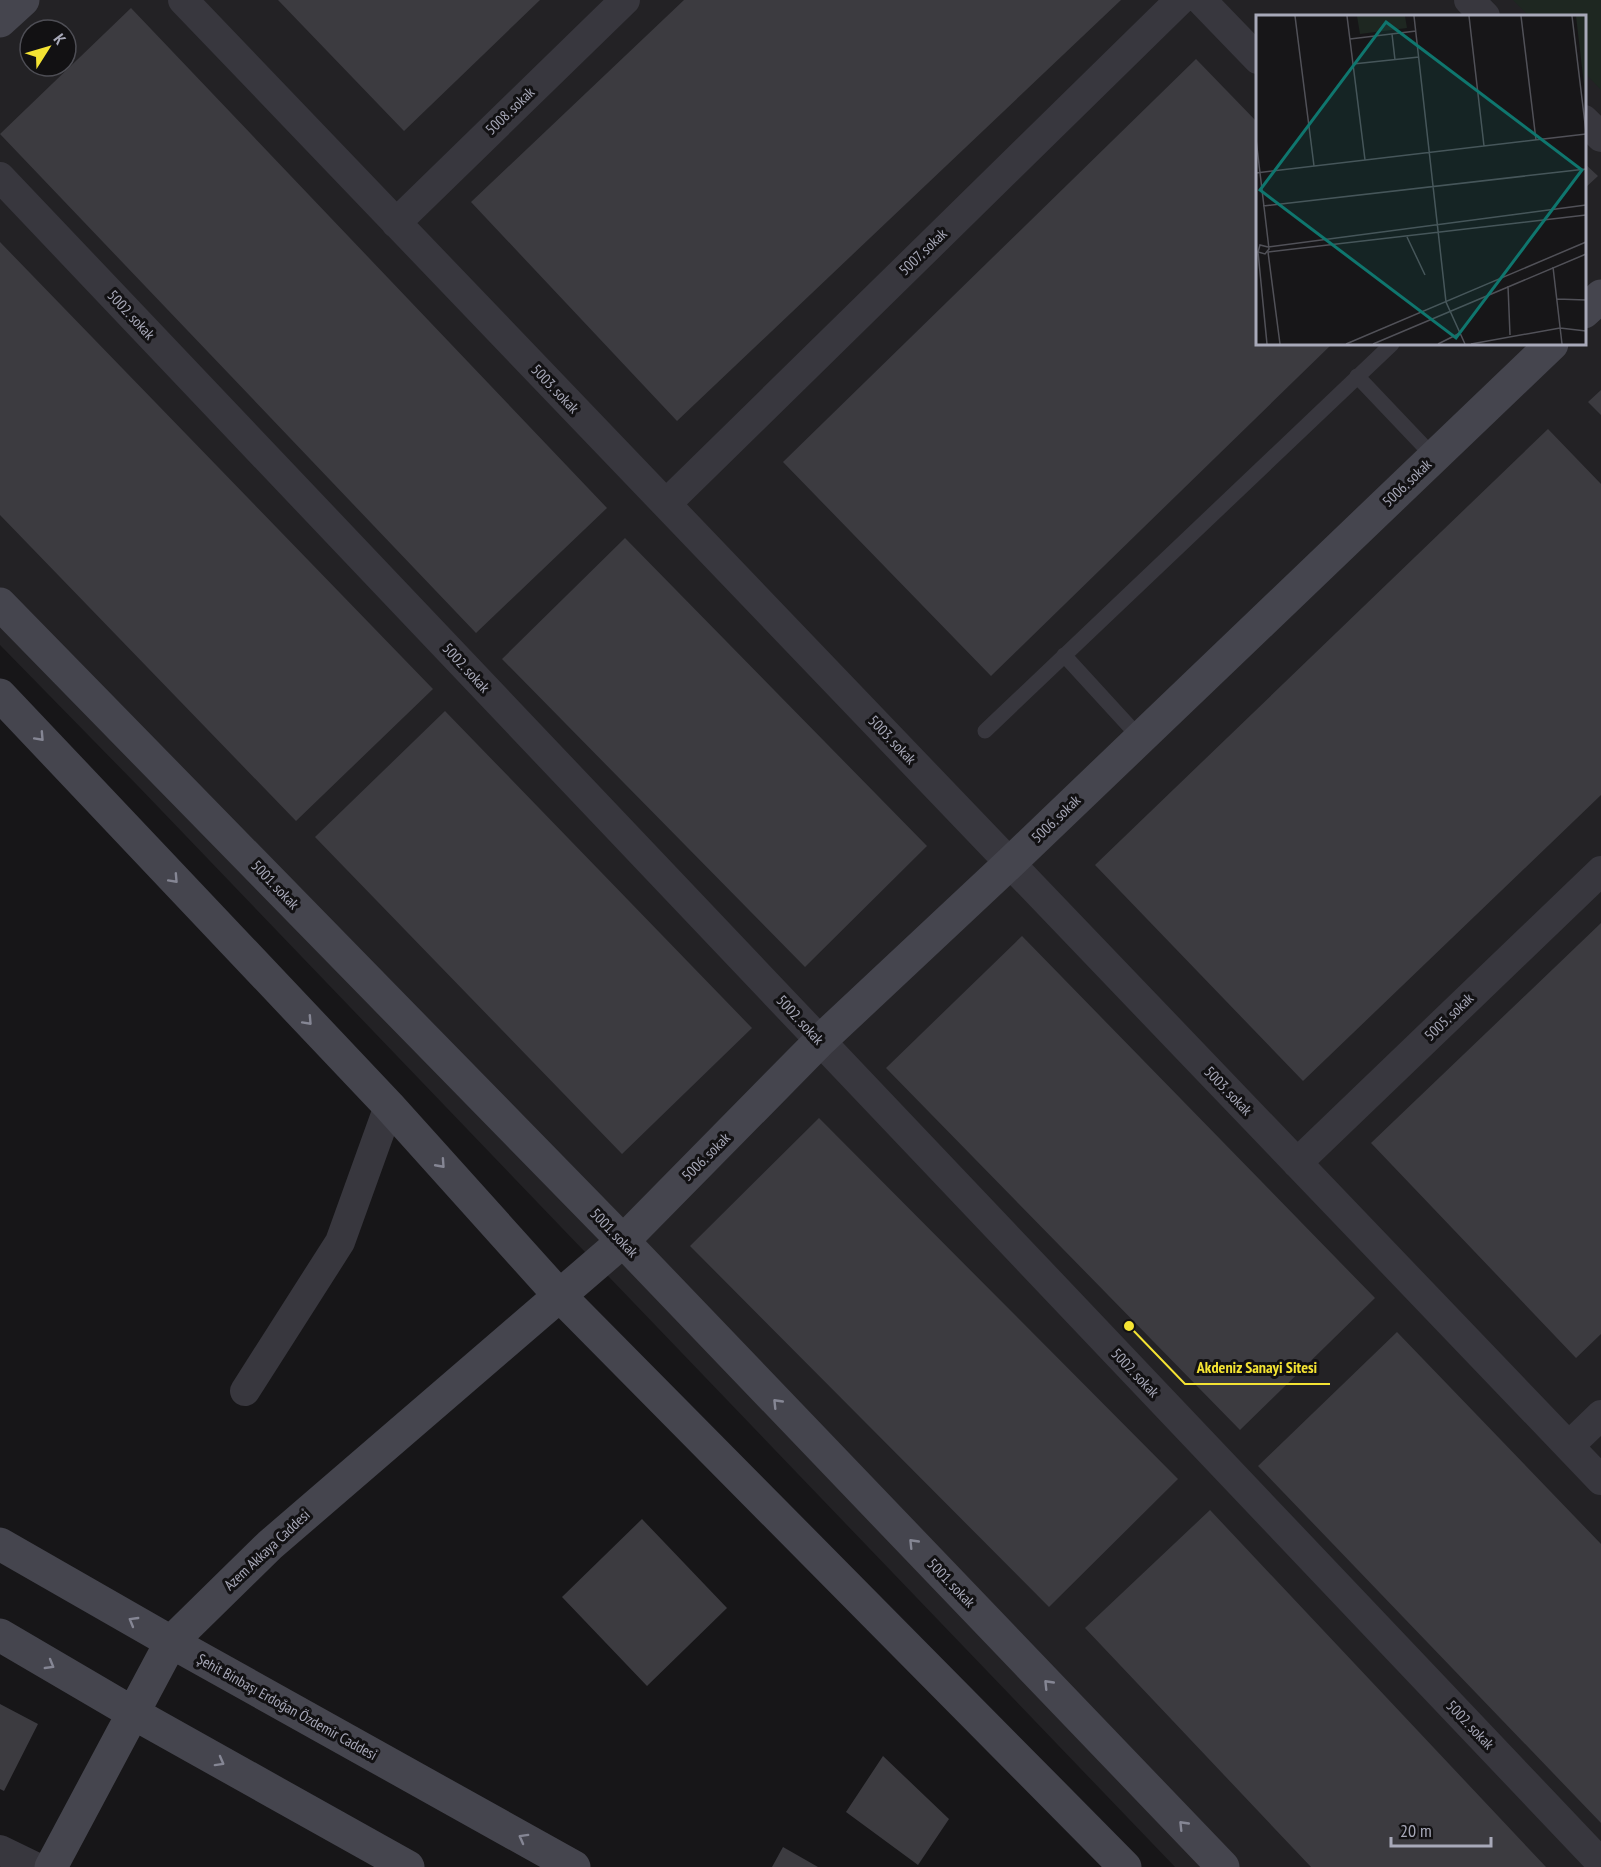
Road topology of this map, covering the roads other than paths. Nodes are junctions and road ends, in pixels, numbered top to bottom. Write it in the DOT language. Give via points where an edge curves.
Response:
graph roads {
  1 [pos="23,0"];
  2 [pos="183,0"];
  3 [pos="625,0"];
  4 [pos="1180,0"];
  5 [pos="1202,0"];
  6 [pos="1469,0"];
  7 [pos="1484,15"];
  8 [pos="0,21"];
  9 [pos="1256,58"];
  10 [pos="1586,122"];
  11 [pos="1601,137"];
  12 [pos="0,177"];
  13 [pos="396,223"];
  14 [pos="1601,296"];
  15 [pos="1586,310"];
  16 [pos="1391,345"];
  17 [pos="1538,348"];
  18 [pos="1358,376"];
  19 [pos="1434,457"];
  20 [pos="666,504"];
  21 [pos="0,604"];
  22 [pos="1064,655"];
  23 [pos="0,695"];
  24 [pos="985,730"];
  25 [pos="1140,738"];
  26 [pos="1010,863"];
  27 [pos="1601,871"];
  28 [pos="820,1041"];
  29 [pos="389,1106"];
  30 [pos="1297,1163"];
  31 [pos="623,1241"];
  32 [pos="559,1295"];
  33 [pos="245,1391"];
  34 [pos="1601,1415"];
  35 [pos="1569,1446"];
  36 [pos="1601,1480"];
  37 [pos="0,1544"];
  38 [pos="0,1635"];
  39 [pos="171,1642"];
  40 [pos="133,1713"];
  41 [pos="0,1850"];
  42 [pos="1601,1863"];
  43 [pos="35,1867"];
  44 [pos="51,1867"];
  45 [pos="408,1867"];
  46 [pos="574,1867"];
  47 [pos="1125,1867"];
  48 [pos="1223,1867"];
  1 -- 8 [label="street"];
  2 -- 13 [label="street, 5003. sokak"];
  3 -- 13 [label="street, 5008. sokak"];
  4 -- 20 [label="street, 5007. sokak"];
  5 -- 9 [label="street"];
  6 -- 7 [label="street"];
  10 -- 11 [label="street"];
  12 -- 28 [label="street, 5002. sokak"];
  13 -- 20 [label="street, 5003. sokak"];
  14 -- 15 [label="street"];
  16 -- 18 [label="lane"];
  17 -- 19 [label="street, 5006. sokak"];
  18 -- 19 [label="lane"];
  18 -- 22 [label="lane"];
  19 -- 25 [label="street, 5006. sokak"];
  20 -- 26 [label="street, 5003. sokak"];
  21 -- 31 [label="street, 5001. sokak"];
  22 -- 24 [label="lane"];
  22 -- 25 [label="lane"];
  23 -- 29 [label="street, one-way"];
  25 -- 26 [label="street, 5006. sokak"];
  26 -- 28 [label="street, 5006. sokak"];
  26 -- 30 [label="street, 5003. sokak"];
  27 -- 30 [label="street, 5005. sokak"];
  28 -- 31 [label="street, 5006. sokak"];
  28 -- 42 [label="street, 5002. sokak"];
  29 -- 32 [label="street, one-way"];
  29 -- 33 [label="street" via="340,1242"];
  30 -- 35 [label="street, 5003. sokak"];
  31 -- 32 [label="street, 5006. sokak"];
  48 -- 31 [label="street, 5001. sokak, one-way"];
  32 -- 39 [label="street, Azem Akkaya Caddesi" via="270,1545"];
  32 -- 47 [label="street"];
  34 -- 35 [label="street"];
  35 -- 36 [label="street, 5003. sokak"];
  39 -- 37 [label="street, Şehit Binbaşı Erdoğan Özdemir Caddesi, one-way"];
  38 -- 40 [label="street, one-way"];
  39 -- 40 [label="street, Azem Akkaya Caddesi"];
  46 -- 39 [label="street, Şehit Binbaşı Erdoğan Özdemir Caddesi, one-way"];
  40 -- 44 [label="street, Azem Akkaya Caddesi"];
  40 -- 45 [label="street, one-way"];
  41 -- 43 [label="street"];
}
